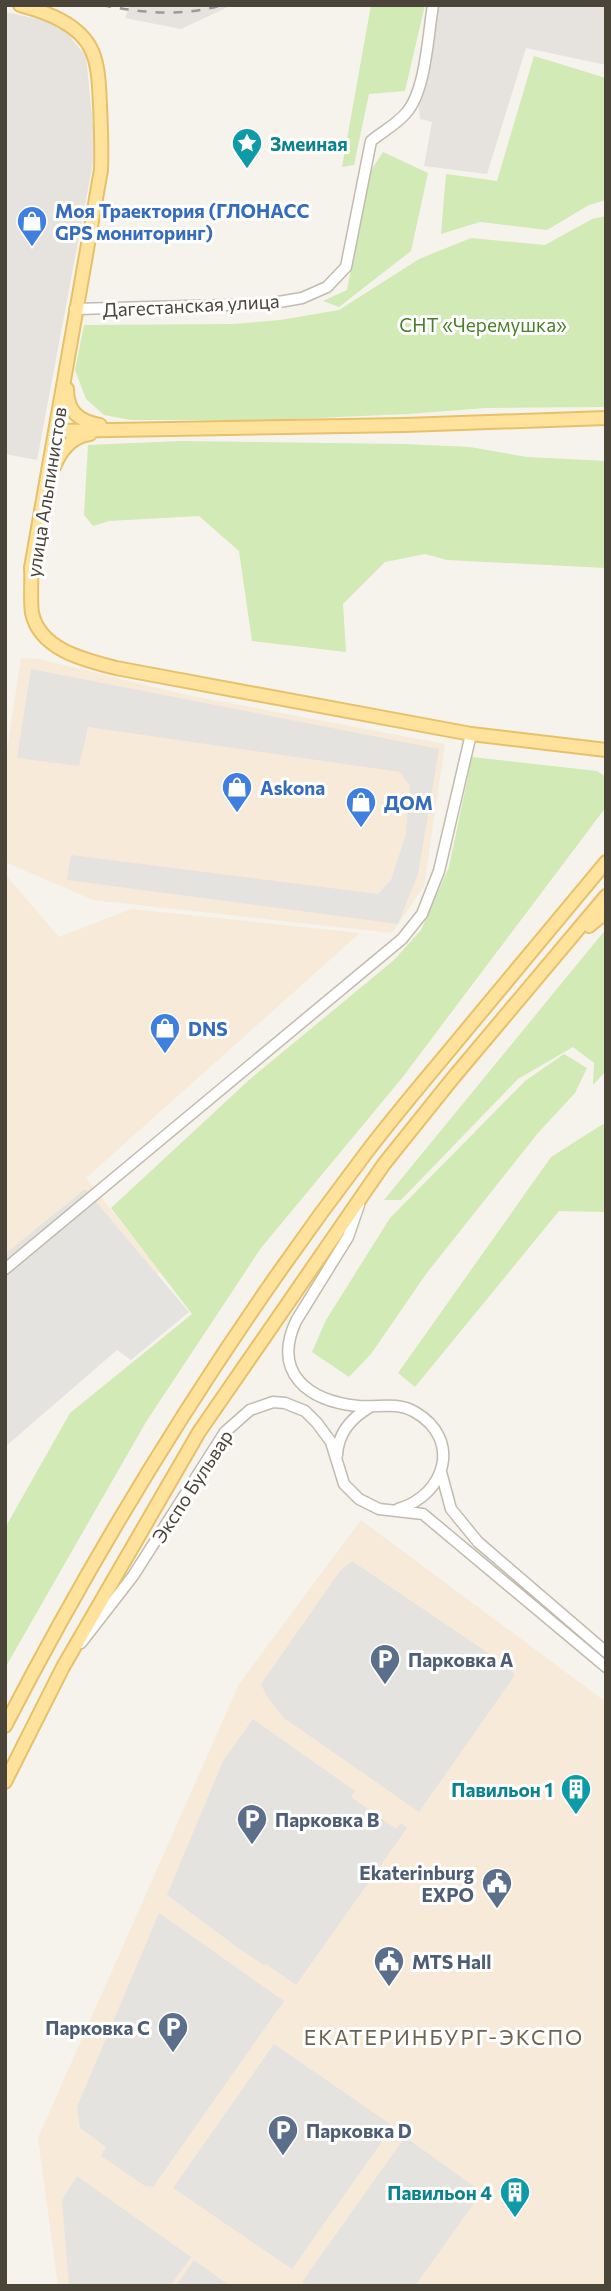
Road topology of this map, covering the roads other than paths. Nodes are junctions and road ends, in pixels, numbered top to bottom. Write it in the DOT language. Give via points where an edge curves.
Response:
graph roads {
  1 [pos="20,5"];
  2 [pos="433,5"];
  3 [pos="75,309"];
  4 [pos="68,352"];
  5 [pos="606,418"];
  6 [pos="515,421"];
  7 [pos="606,425"];
  8 [pos="142,429"];
  9 [pos="112,430"];
  10 [pos="55,431"];
  11 [pos="44,501"];
  12 [pos="471,734"];
  13 [pos="584,749"];
  14 [pos="606,750"];
  15 [pos="606,755"];
  16 [pos="606,850"];
  17 [pos="606,862"];
  18 [pos="606,896"];
  19 [pos="606,912"];
  20 [pos="538,943"];
  21 [pos="562,949"];
  22 [pos="367,1188"];
  23 [pos="5,1269"];
  24 [pos="370,1406"];
  25 [pos="337,1457"];
  26 [pos="440,1471"];
  27 [pos="391,1510"];
  28 [pos="606,1652"];
  29 [pos="68,1658"];
  30 [pos="606,1667"];
  31 [pos="5,1726"];
  32 [pos="5,1782"];
  1 -- 3 [label="main road, улица Альпинистов" via="43,12 77,32 92,50 98,77 101,170"];
  2 -- 3 [label="street, Дагестанская улица" via="414,100 407,113 371,141 346,267 327,287 302,298 267,304"];
  3 -- 4 [label="main road, улица Альпинистов"];
  4 -- 8 [label="main road" via="67,395 74,414 86,423"];
  4 -- 10 [label="main road, улица Альпинистов"];
  5 -- 6 [label="main road"];
  6 -- 7 [label="main road"];
  6 -- 8 [label="main road"];
  8 -- 9 [label="main road"];
  9 -- 10 [label="main road"];
  9 -- 11 [label="main road" via="83,435 61,453"];
  10 -- 11 [label="main road, улица Альпинистов"];
  11 -- 12 [label="main road, улица Альпинистов" via="31,568 32,613 39,628 58,647 116,668"];
  12 -- 13 [label="main road, улица Альпинистов"];
  12 -- 23 [label="street" via="439,870 422,914 408,932"];
  13 -- 14 [label="main road"];
  13 -- 15 [label="main road"];
  16 -- 20 [label="main road" via="559,908"];
  17 -- 20 [label="main road"];
  18 -- 21 [label="main road"];
  19 -- 21 [label="main road"];
  20 -- 31 [label="main road" via="367,1151 237,1331 108,1538"];
  21 -- 22 [label="main road"];
  22 -- 24 [label="street" via="348,1237 296,1321 287,1353 294,1375 308,1390 339,1402"];
  22 -- 29 [label="main road" via="188,1449"];
  24 -- 25 [label="street" via="344,1430"];
  24 -- 26 [label="street" via="399,1406 429,1422 441,1447"];
  25 -- 27 [label="street, Экспо Бульвар" via="339,1473 351,1492 379,1509"];
  25 -- 29 [label="street, Экспо Бульвар" via="323,1430 297,1408 273,1402 242,1415 217,1443 133,1576"];
  26 -- 27 [label="street" via="422,1498"];
  26 -- 28 [label="street" via="451,1509 478,1542"];
  27 -- 30 [label="street, Экспо Бульвар" via="416,1512 429,1519"];
  29 -- 32 [label="main road"];
}
